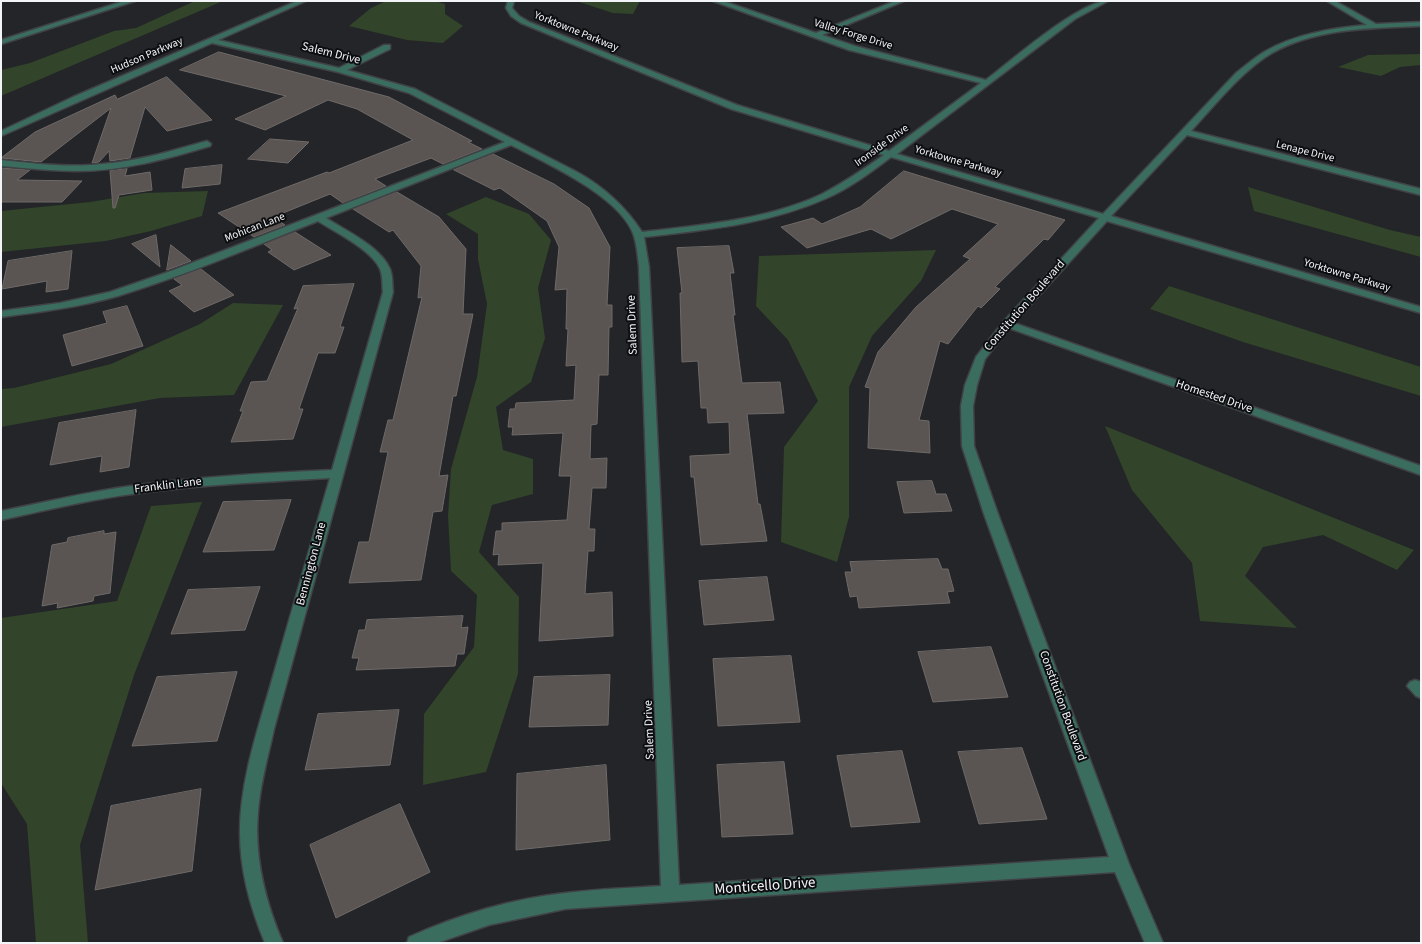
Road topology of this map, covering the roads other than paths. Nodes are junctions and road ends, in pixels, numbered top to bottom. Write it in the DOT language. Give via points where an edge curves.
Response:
graph roads {
  1 [pos="132,1"];
  2 [pos="303,1"];
  3 [pos="511,1"];
  4 [pos="716,1"];
  5 [pos="901,1"];
  6 [pos="1105,1"];
  7 [pos="1330,1"];
  8 [pos="1421,24"];
  9 [pos="1374,26"];
  10 [pos="815,36"];
  11 [pos="212,41"];
  12 [pos="1,42"];
  13 [pos="388,47"];
  14 [pos="340,70"];
  15 [pos="986,82"];
  16 [pos="1185,132"];
  17 [pos="1,134"];
  18 [pos="512,142"];
  19 [pos="207,144"];
  20 [pos="891,154"];
  21 [pos="1,163"];
  22 [pos="1420,191"];
  23 [pos="1105,216"];
  24 [pos="319,217"];
  25 [pos="639,235"];
  26 [pos="1421,310"];
  27 [pos="1,314"];
  28 [pos="1007,324"];
  29 [pos="1421,470"];
  30 [pos="337,474"];
  31 [pos="1,516"];
  32 [pos="1120,864"];
  33 [pos="670,893"];
  34 [pos="274,943"];
  35 [pos="416,943"];
  36 [pos="1154,943"];
  1 -- 12 [label="street"];
  2 -- 11 [label="street, Hudson Parkway"];
  3 -- 20 [label="street, Yorktowne Parkway" via="508,8 518,20 656,77 734,107"];
  4 -- 10 [label="street, Valley Forge Drive"];
  5 -- 10 [label="street"];
  6 -- 15 [label="street, Ironside Drive" via="1073,18"];
  7 -- 9 [label="street"];
  8 -- 9 [label="street, Constitution Boulevard"];
  9 -- 16 [label="street, Constitution Boulevard" via="1321,35 1271,50 1239,76"];
  10 -- 15 [label="street, Valley Forge Drive"];
  11 -- 14 [label="street, Salem Drive"];
  11 -- 17 [label="street, Hudson Parkway"];
  13 -- 14 [label="street"];
  14 -- 18 [label="street, Salem Drive" via="412,91"];
  15 -- 20 [label="street, Ironside Drive"];
  16 -- 22 [label="street, Lenape Drive"];
  16 -- 23 [label="street, Constitution Boulevard"];
  18 -- 24 [label="street, Mohican Lane"];
  18 -- 25 [label="street, Salem Drive" via="595,186 626,215"];
  19 -- 21 [label="street" via="119,166 62,168"];
  20 -- 23 [label="street, Yorktowne Parkway"];
  20 -- 25 [label="street, Ironside Drive" via="824,196 772,214 723,225"];
  23 -- 26 [label="street, Yorktowne Parkway"];
  23 -- 28 [label="street, Constitution Boulevard"];
  24 -- 27 [label="street, Mohican Lane" via="113,294"];
  24 -- 30 [label="street, Bennington Lane" via="370,252 387,274 388,292"];
  25 -- 33 [label="street, Salem Drive" via="645,276"];
  28 -- 29 [label="street, Homested Drive"];
  28 -- 32 [label="street, Constitution Boulevard" via="980,359 971,385 967,406 968,446"];
  30 -- 31 [label="street, Franklin Lane" via="229,479 138,489"];
  30 -- 34 [label="street, Bennington Lane" via="251,794 252,872"];
  32 -- 33 [label="street, Monticello Drive"];
  32 -- 36 [label="street, Constitution Boulevard"];
  33 -- 35 [label="street, Monticello Drive" via="565,901 512,911 439,932"];
}
